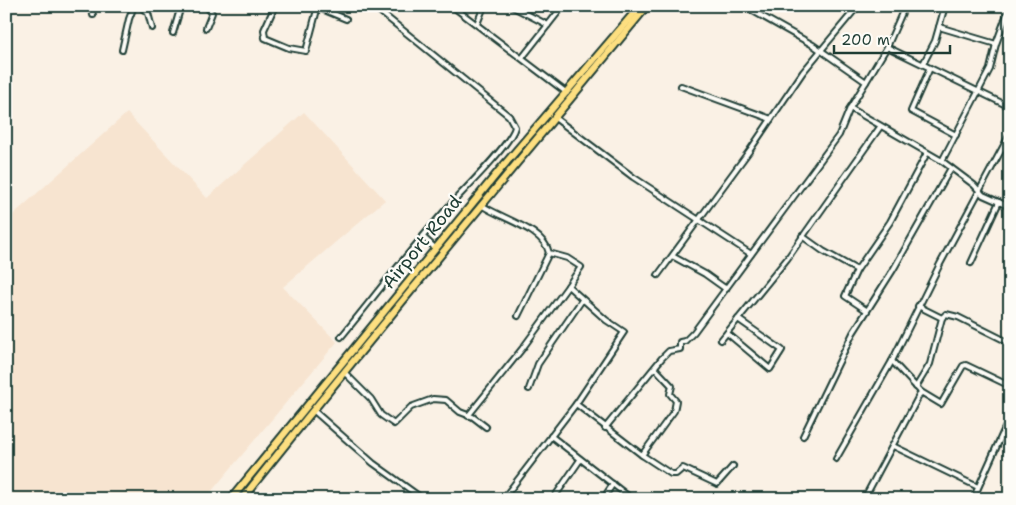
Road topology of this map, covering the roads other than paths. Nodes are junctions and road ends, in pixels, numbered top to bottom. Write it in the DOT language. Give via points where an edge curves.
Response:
graph roads {
  1 [pos="90,6"];
  2 [pos="134,6"];
  3 [pos="140,6"];
  4 [pos="181,6"];
  5 [pos="206,6"];
  6 [pos="275,6"];
  7 [pos="374,6"];
  8 [pos="452,6"];
  9 [pos="484,6"];
  10 [pos="511,6"];
  11 [pos="563,6"];
  12 [pos="640,6"];
  13 [pos="647,6"];
  14 [pos="744,6"];
  15 [pos="858,6"];
  16 [pos="905,6"];
  17 [pos="946,6"];
  18 [pos="1010,6"];
  19 [pos="318,7"];
  20 [pos="93,15"];
  21 [pos="346,19"];
  22 [pos="477,24"];
  23 [pos="548,26"];
  24 [pos="939,27"];
  25 [pos="152,28"];
  26 [pos="206,28"];
  27 [pos="173,33"];
  28 [pos="996,44"];
  29 [pos="887,47"];
  30 [pos="122,50"];
  31 [pos="822,50"];
  32 [pos="522,58"];
  33 [pos="923,64"];
  34 [pos="930,68"];
  35 [pos="866,82"];
  36 [pos="680,86"];
  37 [pos="979,91"];
  38 [pos="567,93"];
  39 [pos="1010,107"];
  40 [pos="850,108"];
  41 [pos="555,118"];
  42 [pos="771,119"];
  43 [pos="880,127"];
  44 [pos="1010,134"];
  45 [pos="956,135"];
  46 [pos="927,153"];
  47 [pos="942,161"];
  48 [pos="951,168"];
  49 [pos="978,191"];
  50 [pos="999,202"];
  51 [pos="483,206"];
  52 [pos="1010,207"];
  53 [pos="698,218"];
  54 [pos="802,236"];
  55 [pos="423,237"];
  56 [pos="436,249"];
  57 [pos="549,252"];
  58 [pos="751,254"];
  59 [pos="674,257"];
  60 [pos="971,263"];
  61 [pos="857,270"];
  62 [pos="658,276"];
  63 [pos="568,286"];
  64 [pos="726,289"];
  65 [pos="582,300"];
  66 [pos="918,306"];
  67 [pos="866,310"];
  68 [pos="518,316"];
  69 [pos="942,318"];
  70 [pos="738,319"];
  71 [pos="726,333"];
  72 [pos="341,337"];
  73 [pos="721,340"];
  74 [pos="1010,343"];
  75 [pos="892,362"];
  76 [pos="655,368"];
  77 [pos="344,372"];
  78 [pos="1010,386"];
  79 [pos="916,387"];
  80 [pos="529,389"];
  81 [pos="921,392"];
  82 [pos="576,404"];
  83 [pos="313,410"];
  84 [pos="468,416"];
  85 [pos="1010,416"];
  86 [pos="486,427"];
  87 [pos="605,428"];
  88 [pos="551,436"];
  89 [pos="803,436"];
  90 [pos="892,446"];
  91 [pos="642,456"];
  92 [pos="836,459"];
  93 [pos="580,460"];
  94 [pos="733,466"];
  95 [pos="613,484"];
  96 [pos="978,487"];
  97 [pos="628,496"];
  98 [pos="231,499"];
  99 [pos="242,499"];
  100 [pos="424,499"];
  101 [pos="503,499"];
  102 [pos="553,499"];
  103 [pos="603,499"];
  104 [pos="864,499"];
  105 [pos="973,499"];
  1 -- 20 [label="street"];
  2 -- 30 [label="street"];
  3 -- 25 [label="street" via="148,13"];
  4 -- 27 [label="street"];
  5 -- 26 [label="street" via="212,13"];
  6 -- 19 [label="street" via="264,30 265,38 302,51 306,51"];
  7 -- 55 [label="street" via="515,123 512,135"];
  8 -- 22 [label="street"];
  9 -- 22 [label="street"];
  10 -- 23 [label="street"];
  11 -- 23 [label="street"];
  12 -- 38 [label="highway, Airport Road"];
  13 -- 41 [label="highway, Airport Road"];
  14 -- 31 [label="street"];
  15 -- 31 [label="street"];
  16 -- 29 [label="street"];
  17 -- 24 [label="street"];
  18 -- 28 [label="street"];
  19 -- 21 [label="street"];
  22 -- 32 [label="street"];
  23 -- 32 [label="street"];
  24 -- 28 [label="street"];
  24 -- 33 [label="street"];
  28 -- 37 [label="street" via="990,69"];
  29 -- 33 [label="street"];
  29 -- 35 [label="street"];
  31 -- 35 [label="street"];
  31 -- 42 [label="street"];
  32 -- 38 [label="street"];
  33 -- 34 [label="street"];
  34 -- 37 [label="street"];
  34 -- 45 [label="street" via="911,110"];
  35 -- 40 [label="street"];
  36 -- 42 [label="street"];
  37 -- 39 [label="street"];
  37 -- 45 [label="street"];
  38 -- 56 [label="highway, Airport Road"];
  40 -- 43 [label="street"];
  40 -- 58 [label="street" via="840,134"];
  41 -- 51 [label="highway, Airport Road"];
  41 -- 53 [label="street" via="634,177"];
  42 -- 53 [label="street"];
  43 -- 46 [label="street"];
  43 -- 54 [label="street"];
  44 -- 49 [label="street"];
  45 -- 47 [label="street"];
  46 -- 47 [label="street"];
  46 -- 61 [label="street" via="890,222"];
  47 -- 48 [label="street"];
  48 -- 49 [label="street"];
  48 -- 67 [label="street" via="893,270"];
  49 -- 50 [label="street"];
  49 -- 66 [label="street"];
  50 -- 52 [label="street"];
  50 -- 60 [label="street"];
  51 -- 57 [label="street" via="538,236"];
  51 -- 77 [label="highway, Airport Road"];
  53 -- 58 [label="street"];
  53 -- 59 [label="street"];
  54 -- 61 [label="street"];
  54 -- 70 [label="street"];
  55 -- 56 [label="street"];
  55 -- 72 [label="street"];
  56 -- 98 [label="highway, Airport Road"];
  57 -- 63 [label="street" via="581,267"];
  57 -- 68 [label="street"];
  58 -- 64 [label="street"];
  59 -- 62 [label="street"];
  59 -- 64 [label="street"];
  61 -- 67 [label="street" via="845,296"];
  63 -- 65 [label="street"];
  63 -- 84 [label="street"];
  64 -- 76 [label="street" via="694,332 680,342 680,349 669,351"];
  65 -- 80 [label="street" via="538,364"];
  65 -- 82 [label="street" via="624,332"];
  66 -- 69 [label="street"];
  66 -- 75 [label="street"];
  67 -- 89 [label="street"];
  69 -- 74 [label="street" via="946,314 958,316"];
  69 -- 79 [label="street" via="930,364"];
  70 -- 71 [label="street"];
  70 -- 71 [label="street" via="782,350 770,369"];
  71 -- 73 [label="street"];
  75 -- 79 [label="street"];
  75 -- 92 [label="street"];
  76 -- 87 [label="street"];
  76 -- 91 [label="street" via="672,386 670,394 676,401 674,411"];
  77 -- 83 [label="highway, Airport Road"];
  77 -- 84 [label="street" via="371,399 381,415 394,424 411,407 434,399 446,400"];
  78 -- 81 [label="street" via="966,365 941,404"];
  79 -- 81 [label="street"];
  81 -- 90 [label="street"];
  82 -- 87 [label="street"];
  82 -- 88 [label="street"];
  83 -- 99 [label="highway, Airport Road"];
  83 -- 100 [label="street" via="374,463"];
  84 -- 86 [label="street"];
  85 -- 96 [label="street"];
  87 -- 91 [label="street"];
  88 -- 93 [label="street"];
  88 -- 101 [label="street"];
  90 -- 96 [label="street"];
  90 -- 104 [label="street"];
  91 -- 94 [label="street" via="671,474 683,468 716,484"];
  93 -- 95 [label="street"];
  93 -- 102 [label="street"];
  95 -- 97 [label="street"];
  95 -- 103 [label="street"];
  96 -- 105 [label="street"];
}
